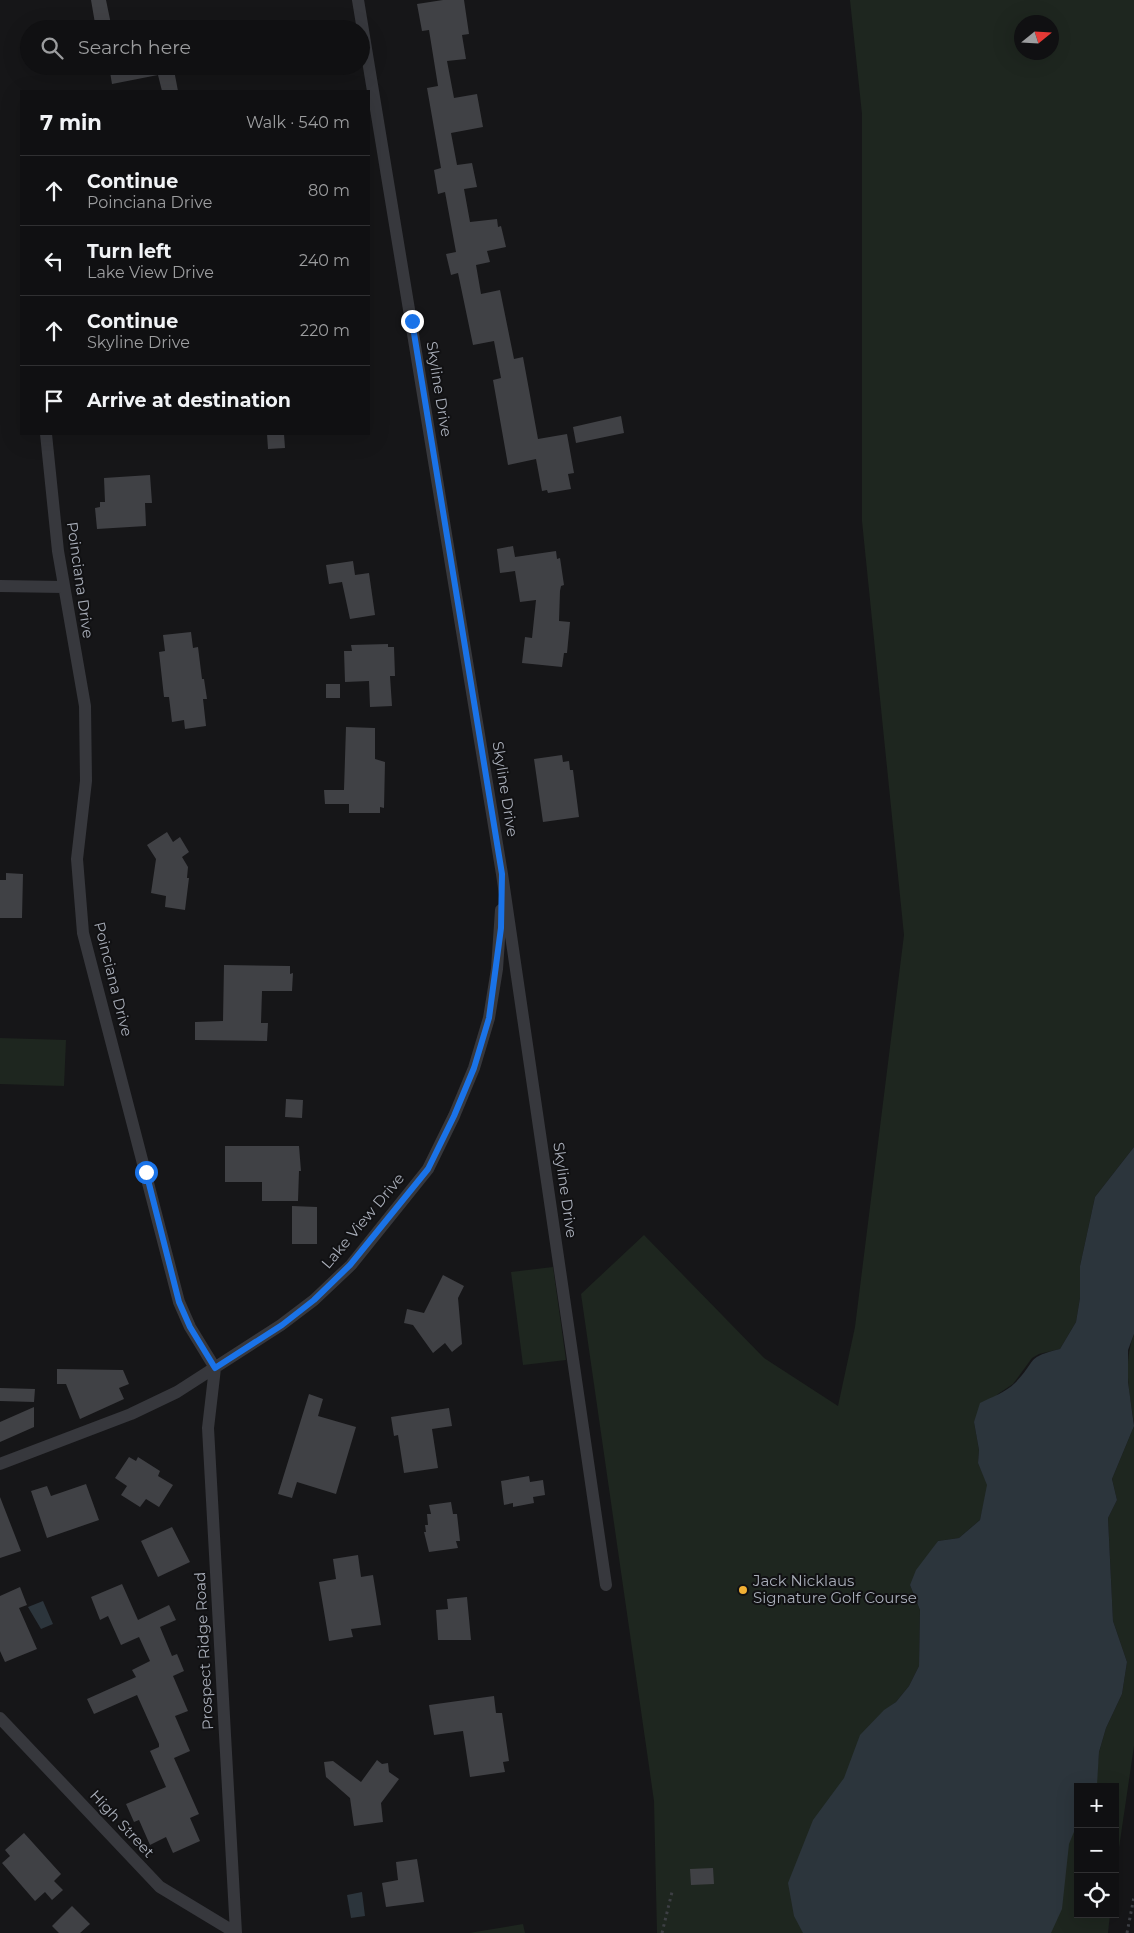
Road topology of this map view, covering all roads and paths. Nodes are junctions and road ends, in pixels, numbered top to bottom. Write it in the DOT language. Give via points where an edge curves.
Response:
graph roads {
  1 [pos="358,0"];
  2 [pos="361,20"];
  3 [pos="370,73"];
  4 [pos="46,435"];
  5 [pos="0,586"];
  6 [pos="63,587"];
  7 [pos="502,874"];
  8 [pos="215,1368"];
  9 [pos="0,1464"];
  10 [pos="606,1585"];
  11 [pos="0,1718"];
  12 [pos="672,1892"];
  13 [pos="1134,1897"];
  14 [pos="236,1933"];
  15 [pos="662,1933"];
  16 [pos="1126,1933"];
  1 -- 2 [label="street, Skyline Drive"];
  3 -- 7 [label="street, Skyline Drive"];
  4 -- 6 [label="street, Poinciana Drive"];
  5 -- 6 [label="street"];
  6 -- 8 [label="street, Poinciana Drive" via="85,706 86,781 77,860 83,933 179,1302"];
  7 -- 8 [label="street, Lake View Drive" via="500,936 489,1018 464,1092 428,1169 350,1265 314,1300"];
  7 -- 10 [label="street, Skyline Drive"];
  8 -- 9 [label="street, Lake View Drive" via="131,1414"];
  8 -- 14 [label="street, Prospect Ridge Road" via="208,1428"];
  11 -- 14 [label="street, High Street" via="160,1887"];
  12 -- 15 [label="path"];
  13 -- 16 [label="path"];
}
